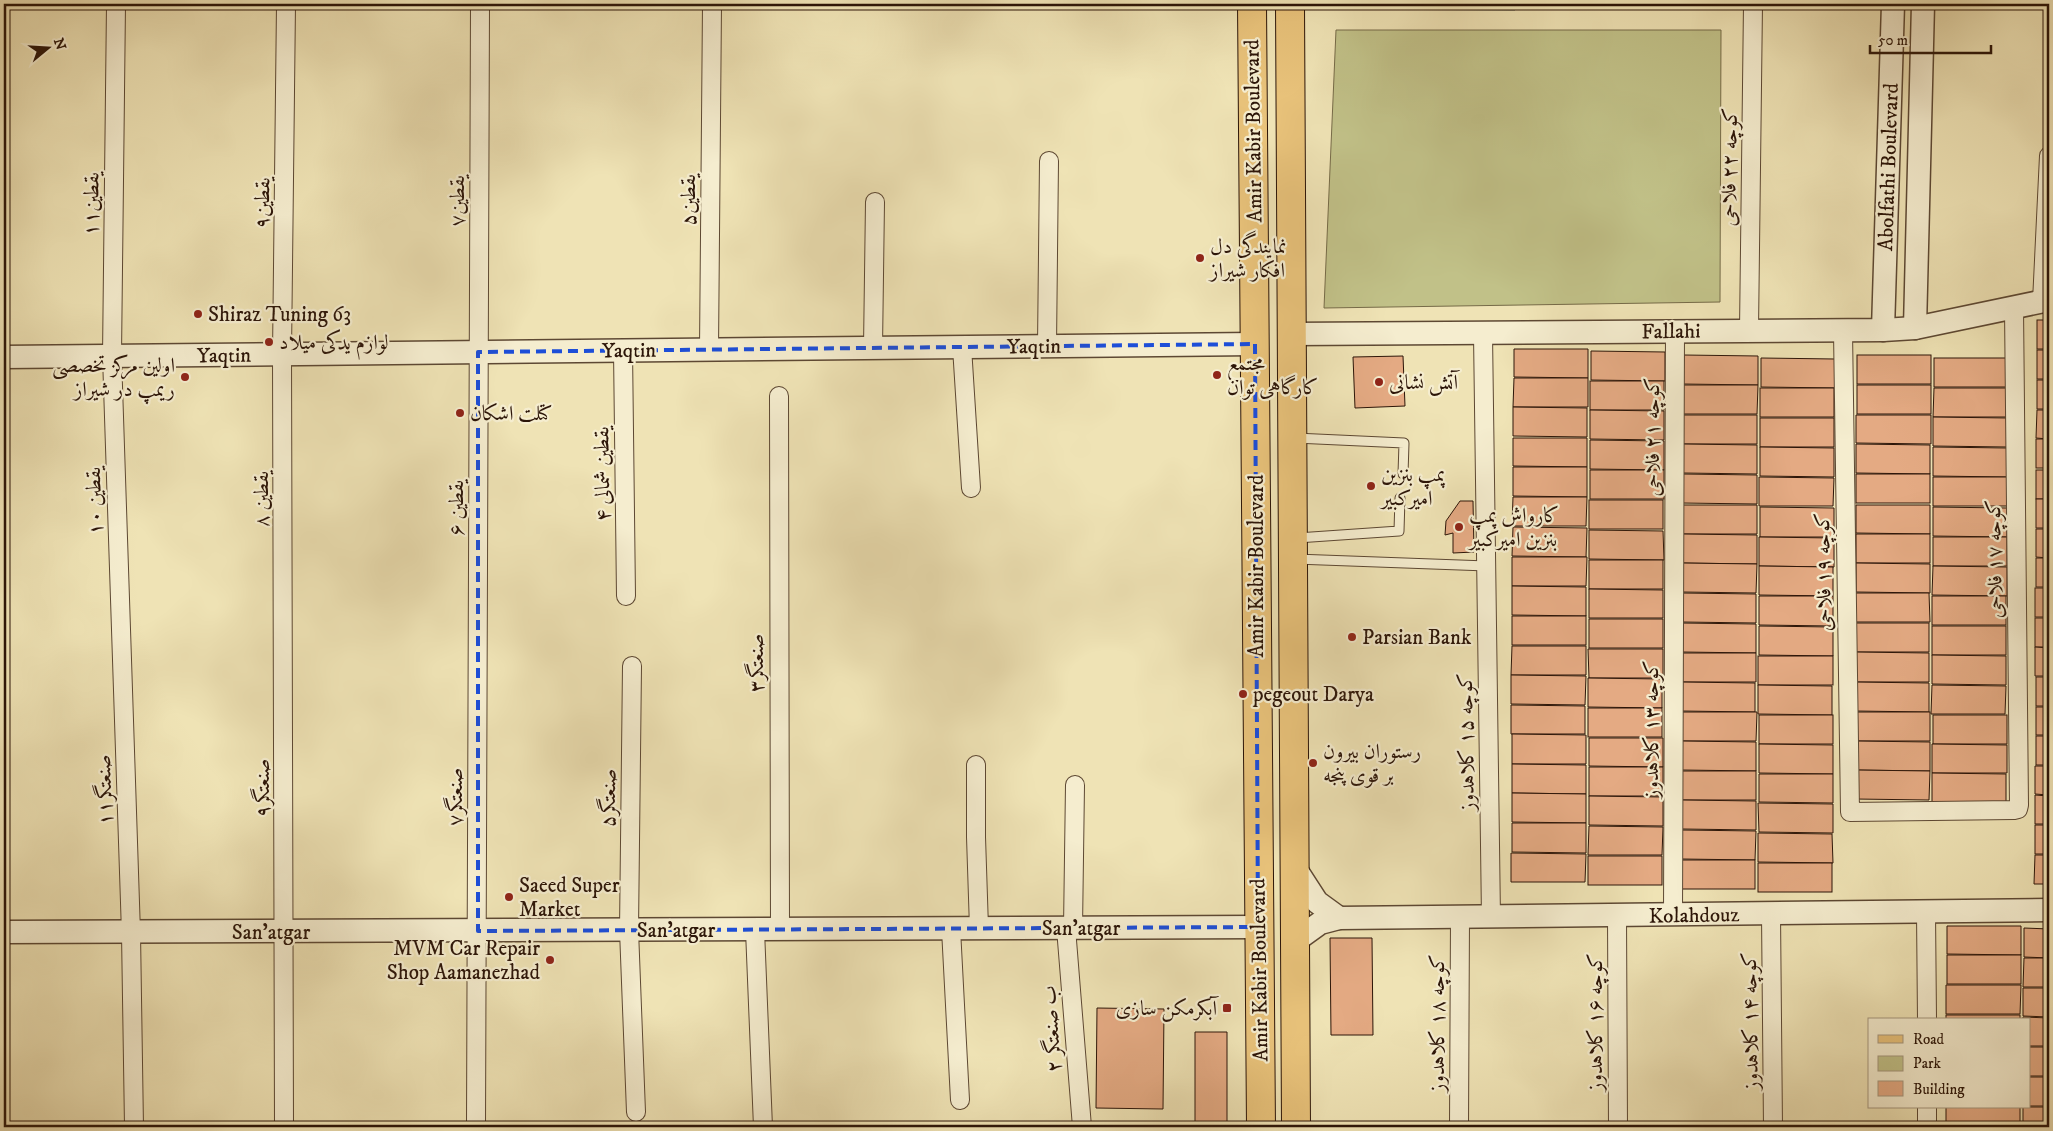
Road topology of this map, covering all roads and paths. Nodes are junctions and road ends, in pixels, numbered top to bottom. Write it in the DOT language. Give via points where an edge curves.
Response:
graph roads {
  1 [pos="116,4"];
  2 [pos="286,4"];
  3 [pos="480,4"];
  4 [pos="712,4"];
  5 [pos="1252,4"];
  6 [pos="1290,4"];
  7 [pos="1753,4"];
  8 [pos="1893,4"];
  9 [pos="1923,4"];
  10 [pos="1892,60"];
  11 [pos="1922,60"];
  12 [pos="2049,156"];
  13 [pos="1049,161"];
  14 [pos="875,202"];
  15 [pos="2046,301"];
  16 [pos="2014,308"];
  17 [pos="1915,328"];
  18 [pos="1749,330"];
  19 [pos="1883,330"];
  20 [pos="1675,331"];
  21 [pos="1843,331"];
  22 [pos="1291,334"];
  23 [pos="1483,334"];
  24 [pos="1255,344"];
  25 [pos="1047,346"];
  26 [pos="962,347"];
  27 [pos="874,348"];
  28 [pos="623,350"];
  29 [pos="709,350"];
  30 [pos="478,352"];
  31 [pos="282,354"];
  32 [pos="112,356"];
  33 [pos="4,357"];
  34 [pos="779,396"];
  35 [pos="1291,438"];
  36 [pos="1403,474"];
  37 [pos="971,488"];
  38 [pos="1400,498"];
  39 [pos="1674,544"];
  40 [pos="1292,549"];
  41 [pos="1487,566"];
  42 [pos="626,596"];
  43 [pos="284,643"];
  44 [pos="122,645"];
  45 [pos="478,663"];
  46 [pos="632,666"];
  47 [pos="976,765"];
  48 [pos="1075,784"];
  49 [pos="1850,812"];
  50 [pos="1295,868"];
  51 [pos="2049,910"];
  52 [pos="1926,912"];
  53 [pos="1771,914"];
  54 [pos="1617,916"];
  55 [pos="1673,916"];
  56 [pos="1338,918"];
  57 [pos="1460,918"];
  58 [pos="1491,918"];
  59 [pos="1258,927"];
  60 [pos="951,928"];
  61 [pos="979,928"];
  62 [pos="1069,928"];
  63 [pos="629,930"];
  64 [pos="755,930"];
  65 [pos="780,930"];
  66 [pos="478,931"];
  67 [pos="4,932"];
  68 [pos="285,932"];
  69 [pos="131,934"];
  70 [pos="1295,941"];
  71 [pos="1927,1018"];
  72 [pos="960,1100"];
  73 [pos="1927,1108"];
  74 [pos="636,1112"];
  75 [pos="134,1127"];
  76 [pos="284,1127"];
  77 [pos="476,1127"];
  78 [pos="763,1127"];
  79 [pos="1082,1127"];
  80 [pos="1261,1127"];
  81 [pos="1296,1127"];
  82 [pos="1460,1127"];
  83 [pos="1618,1127"];
  84 [pos="1773,1127"];
  85 [pos="1927,1127"];
  1 -- 32 [label="street, یقطین۱۱"];
  2 -- 31 [label="street, یقطین۹"];
  3 -- 30 [label="street, یقطین۷"];
  4 -- 29 [label="street, یقطین۵"];
  5 -- 24 [label="main road, Amir Kabir Boulevard"];
  6 -- 22 [label="main road, Amir Kabir Boulevard"];
  7 -- 18 [label="street, کوچه ۲۲ فلاحی"];
  8 -- 10 [label="street, Abolfathi Boulevard"];
  9 -- 11 [label="street, Abolfathi Boulevard"];
  10 -- 11 [label="street"];
  10 -- 19 [label="street, Abolfathi Boulevard"];
  11 -- 17 [label="street, Abolfathi Boulevard"];
  12 -- 15 [label="street"];
  13 -- 25 [label="street"];
  14 -- 27 [label="street"];
  15 -- 16 [label="street, Fallahi"];
  16 -- 17 [label="street, Fallahi"];
  16 -- 49 [label="street, کوچه ۱۷ فلاحی" via="2018,809"];
  17 -- 19 [label="street, Fallahi"];
  18 -- 20 [label="street, Fallahi"];
  18 -- 21 [label="street, Fallahi"];
  19 -- 21 [label="street, Fallahi"];
  20 -- 23 [label="street, Fallahi"];
  20 -- 39 [label="street, کوچه ۲۱ فلاحی"];
  21 -- 49 [label="street, کوچه ۱۹ فلاحی"];
  22 -- 23 [label="street, Fallahi"];
  22 -- 35 [label="main road, Amir Kabir Boulevard"];
  23 -- 41 [label="street, کوچه ۱۵ کلاهدوز"];
  24 -- 25 [label="street, Yaqtin"];
  24 -- 59 [label="main road, Amir Kabir Boulevard"];
  25 -- 26 [label="street, Yaqtin"];
  26 -- 27 [label="street, Yaqtin"];
  26 -- 37 [label="street"];
  27 -- 29 [label="street, Yaqtin"];
  28 -- 29 [label="street, Yaqtin"];
  28 -- 30 [label="street, Yaqtin"];
  28 -- 42 [label="street, یقطین شمالی ۴"];
  30 -- 31 [label="street, Yaqtin"];
  30 -- 45 [label="street, یقطین ۶"];
  31 -- 32 [label="street, Yaqtin"];
  31 -- 43 [label="street, یقطین ۸"];
  32 -- 33 [label="street, Yaqtin"];
  32 -- 44 [label="street, یقطین ۱۰"];
  34 -- 65 [label="street, صنعتگر۳"];
  35 -- 36 [label="lane" via="1404,443"];
  35 -- 40 [label="main road, Amir Kabir Boulevard"];
  38 -- 40 [label="lane" via="1399,531"];
  39 -- 55 [label="street, کوچه ۱۳ کلاهدوز"];
  40 -- 41 [label="lane"];
  40 -- 50 [label="main road, Amir Kabir Boulevard"];
  41 -- 58 [label="street, کوچه ۱۵ کلاهدوز"];
  43 -- 68 [label="street, صنعتگر۹"];
  44 -- 69 [label="street, صنعتگر۱۱"];
  45 -- 66 [label="street, صنعتگر۷"];
  46 -- 63 [label="street, صنعتگر۵"];
  47 -- 61 [label="street"];
  48 -- 62 [label="street, ۲ ب صنعتگر"];
  50 -- 56 [label="street" via="1317,902"];
  50 -- 70 [label="main road, Amir Kabir Boulevard"];
  51 -- 52 [label="street, Kolahdouz"];
  52 -- 53 [label="street, Kolahdouz"];
  52 -- 71 [label="street"];
  53 -- 55 [label="street, Kolahdouz"];
  53 -- 84 [label="street, کوچه ۱۴ کلاهدوز"];
  54 -- 55 [label="street, Kolahdouz"];
  54 -- 58 [label="street, Kolahdouz"];
  54 -- 83 [label="street, کوچه ۱۶ کلاهدوز"];
  56 -- 57 [label="street, Kolahdouz"];
  56 -- 70 [label="street, Kolahdouz" via="1320,923"];
  57 -- 58 [label="street, Kolahdouz"];
  57 -- 82 [label="street, کوچه ۱۸ کلاهدوز"];
  59 -- 62 [label="street, San'atgar"];
  59 -- 80 [label="main road, Amir Kabir Boulevard"];
  60 -- 61 [label="street, San'atgar"];
  60 -- 65 [label="street, San'atgar"];
  60 -- 72 [label="street"];
  61 -- 62 [label="street, San'atgar"];
  62 -- 79 [label="street, ۲ ب صنعتگر"];
  63 -- 64 [label="street, San'atgar"];
  63 -- 66 [label="street, San'atgar"];
  63 -- 74 [label="street, صنعتگر۵"];
  64 -- 65 [label="street, San'atgar"];
  64 -- 78 [label="street"];
  66 -- 68 [label="street, San'atgar"];
  66 -- 77 [label="street, صنعتگر۷"];
  67 -- 69 [label="street, San'atgar"];
  68 -- 69 [label="street, San'atgar"];
  68 -- 76 [label="street, صنعتگر۹"];
  69 -- 75 [label="street, صنعتگر۱۱"];
  70 -- 81 [label="main road, Amir Kabir Boulevard"];
  73 -- 85 [label="street"];
}
